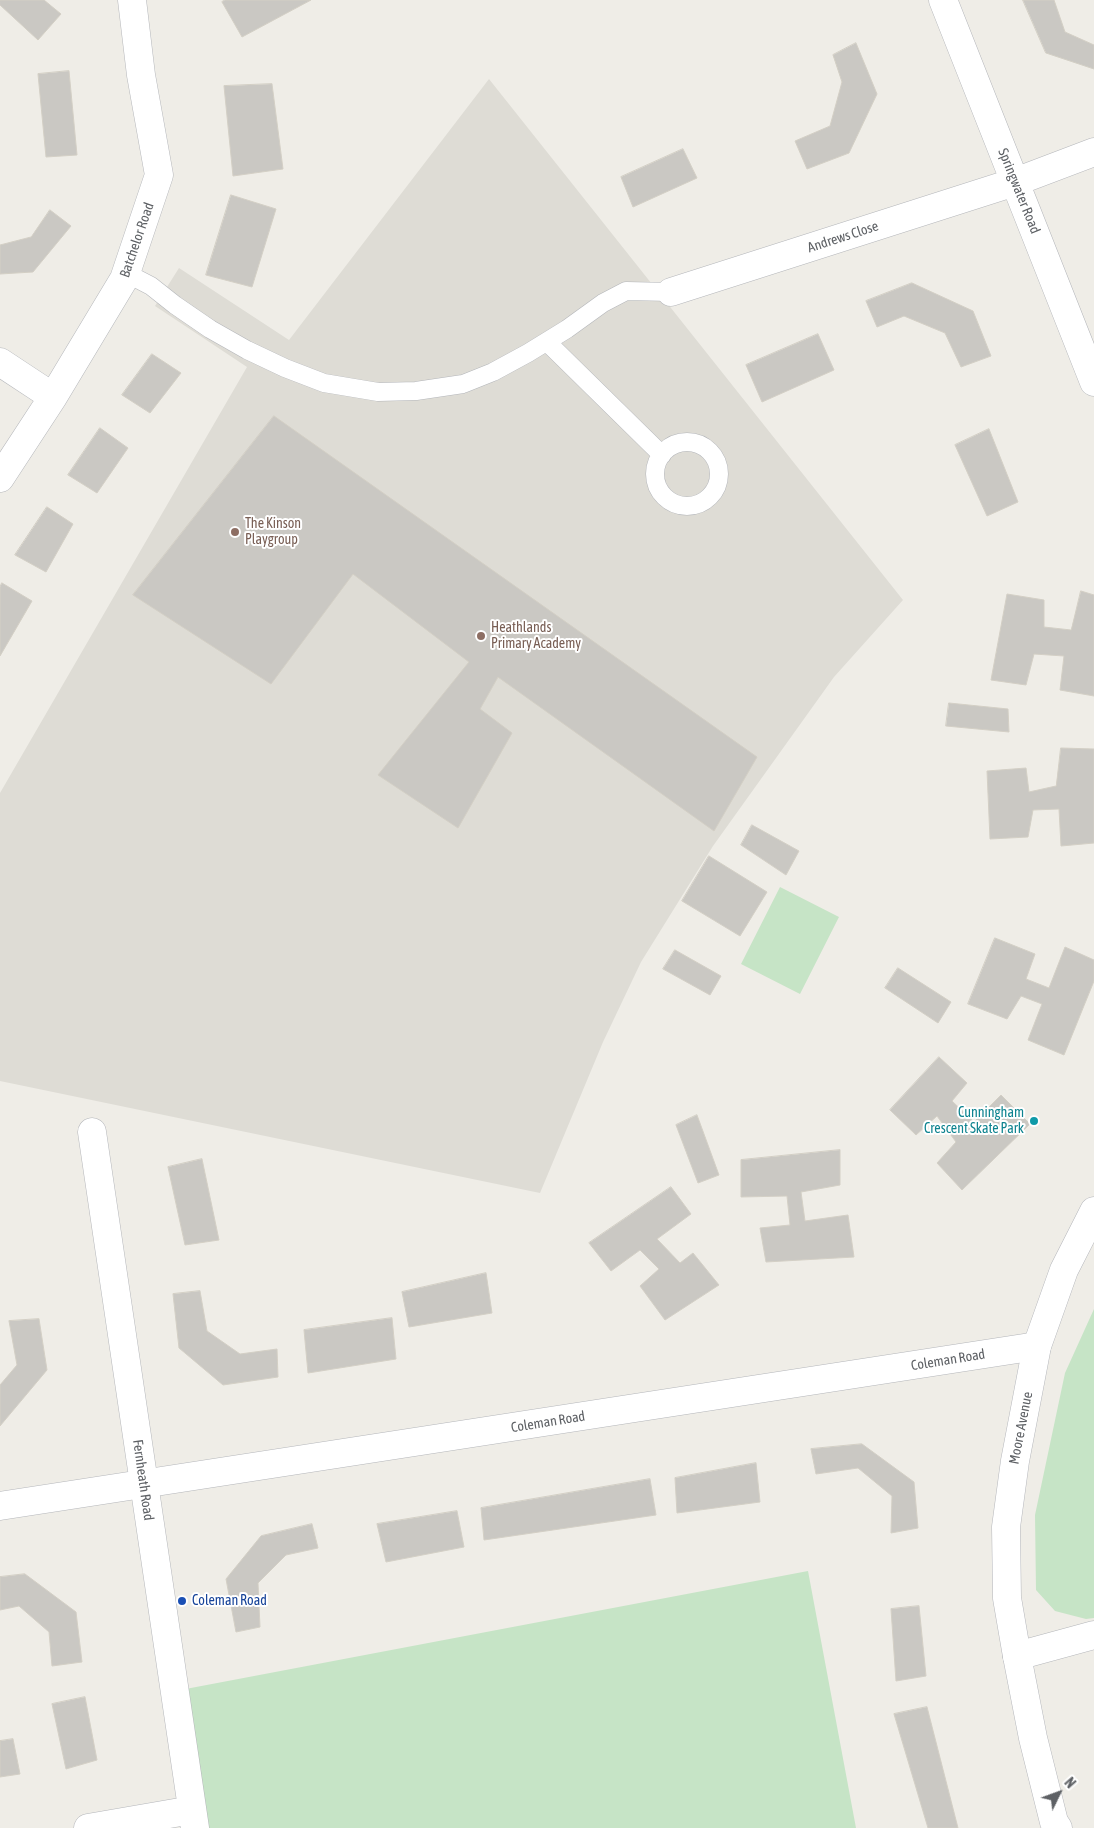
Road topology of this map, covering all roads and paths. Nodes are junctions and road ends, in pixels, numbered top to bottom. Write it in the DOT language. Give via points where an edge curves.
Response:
graph roads {
  1 [pos="132,0"];
  2 [pos="943,0"];
  3 [pos="1094,152"];
  4 [pos="1015,182"];
  5 [pos="126,273"];
  6 [pos="671,292"];
  7 [pos="546,342"];
  8 [pos="0,362"];
  9 [pos="1094,382"];
  10 [pos="53,397"];
  11 [pos="662,455"];
  12 [pos="0,478"];
  13 [pos="92,1132"];
  14 [pos="1094,1211"];
  15 [pos="1037,1346"];
  16 [pos="144,1485"];
  17 [pos="0,1506"];
  18 [pos="1094,1635"];
  19 [pos="1016,1656"];
  20 [pos="194,1819"];
  21 [pos="88,1828"];
  22 [pos="1058,1828"];
  1 -- 5 [label="street, Batchelor Road" via="141,75 159,175"];
  2 -- 4 [label="street, Springwater Road"];
  3 -- 4 [label="street, Andrews Close"];
  4 -- 6 [label="street, Andrews Close"];
  4 -- 9 [label="street, Springwater Road"];
  5 -- 7 [label="lane" via="151,286 203,324 285,368 324,383 378,392 416,391 463,384 493,372"];
  5 -- 10 [label="street, Batchelor Road"];
  6 -- 7 [label="lane" via="626,291"];
  7 -- 11 [label="lane"];
  8 -- 10 [label="street"];
  10 -- 12 [label="street, Batchelor Road"];
  13 -- 16 [label="street, Fernheath Road"];
  14 -- 15 [label="street, Moore Avenue" via="1064,1270"];
  15 -- 16 [label="street, Coleman Road"];
  15 -- 19 [label="street, Moore Avenue" via="1006,1527 1007,1598"];
  16 -- 17 [label="street, Coleman Road"];
  16 -- 20 [label="street, Fernheath Road"];
  18 -- 19 [label="street"];
  19 -- 22 [label="street, Moore Avenue" via="1033,1738"];
  20 -- 21 [label="street"];
}
